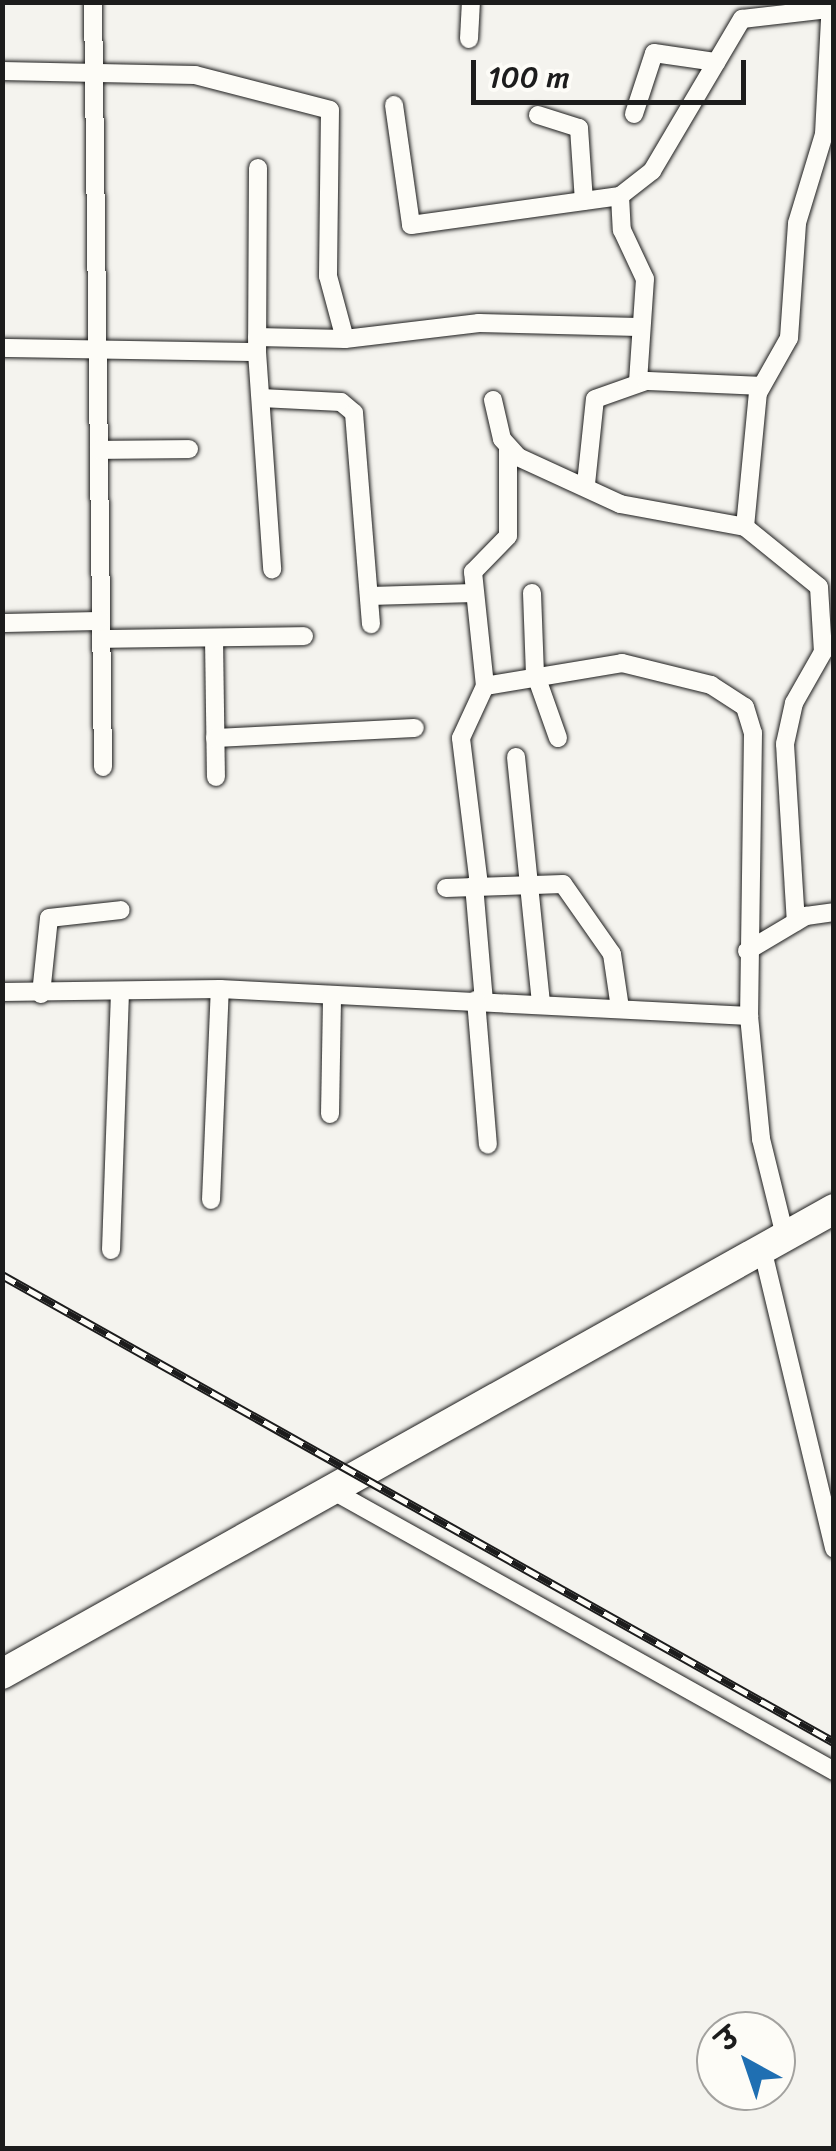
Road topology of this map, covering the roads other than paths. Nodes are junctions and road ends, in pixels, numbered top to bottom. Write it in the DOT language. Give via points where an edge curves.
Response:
graph roads {
  1 [pos="93,2"];
  2 [pos="471,2"];
  3 [pos="831,6"];
  4 [pos="469,39"];
  5 [pos="716,62"];
  6 [pos="2,71"];
  7 [pos="93,74"];
  8 [pos="831,98"];
  9 [pos="394,105"];
  10 [pos="634,114"];
  11 [pos="538,115"];
  12 [pos="258,168"];
  13 [pos="620,196"];
  14 [pos="584,201"];
  15 [pos="638,326"];
  16 [pos="345,339"];
  17 [pos="257,345"];
  18 [pos="96,347"];
  19 [pos="2,348"];
  20 [pos="638,383"];
  21 [pos="760,386"];
  22 [pos="261,398"];
  23 [pos="493,400"];
  24 [pos="189,449"];
  25 [pos="99,450"];
  26 [pos="508,450"];
  27 [pos="586,484"];
  28 [pos="745,527"];
  29 [pos="272,569"];
  30 [pos="474,593"];
  31 [pos="532,593"];
  32 [pos="370,596"];
  33 [pos="2,623"];
  34 [pos="371,624"];
  35 [pos="101,630"];
  36 [pos="304,636"];
  37 [pos="214,638"];
  38 [pos="535,673"];
  39 [pos="484,686"];
  40 [pos="415,728"];
  41 [pos="215,738"];
  42 [pos="558,738"];
  43 [pos="516,757"];
  44 [pos="102,768"];
  45 [pos="216,777"];
  46 [pos="526,883"];
  47 [pos="477,885"];
  48 [pos="446,888"];
  49 [pos="121,910"];
  50 [pos="834,912"];
  51 [pos="796,922"];
  52 [pos="747,951"];
  53 [pos="220,989"];
  54 [pos="2,992"];
  55 [pos="120,993"];
  56 [pos="41,994"];
  57 [pos="332,995"];
  58 [pos="480,1001"];
  59 [pos="541,1003"];
  60 [pos="620,1008"];
  61 [pos="749,1016"];
  62 [pos="330,1114"];
  63 [pos="488,1145"];
  64 [pos="211,1200"];
  65 [pos="834,1209"];
  66 [pos="774,1242"];
  67 [pos="111,1250"];
  68 [pos="327,1488"];
  69 [pos="834,1549"];
  70 [pos="2,1674"];
  71 [pos="834,1772"];
  1 -- 7 [label="street"];
  2 -- 4 [label="street"];
  3 -- 5 [label="street" via="754,13 732,29"];
  3 -- 8 [label="street"];
  5 -- 10 [label="street" via="654,53"];
  5 -- 13 [label="street" via="652,171"];
  6 -- 7 [label="street"];
  7 -- 16 [label="street" via="195,75 330,110 328,276"];
  7 -- 18 [label="street"];
  8 -- 21 [label="street" via="797,223 792,324"];
  9 -- 14 [label="street" via="410,226"];
  11 -- 14 [label="street" via="579,128"];
  12 -- 17 [label="street"];
  13 -- 14 [label="street"];
  13 -- 15 [label="street" via="622,230 644,270"];
  15 -- 16 [label="street" via="480,323"];
  15 -- 20 [label="street"];
  16 -- 17 [label="street"];
  17 -- 18 [label="street"];
  17 -- 22 [label="street"];
  18 -- 19 [label="street"];
  18 -- 25 [label="street"];
  20 -- 21 [label="street"];
  20 -- 27 [label="street" via="590,402"];
  21 -- 28 [label="street"];
  22 -- 29 [label="street"];
  22 -- 32 [label="street" via="341,402 354,413"];
  23 -- 26 [label="street"];
  24 -- 25 [label="street"];
  25 -- 35 [label="street"];
  26 -- 27 [label="street"];
  26 -- 30 [label="street" via="508,536 476,563"];
  27 -- 28 [label="street" via="636,508"];
  28 -- 51 [label="street" via="812,579 824,606 821,661 794,703 786,744"];
  30 -- 32 [label="street"];
  30 -- 39 [label="street"];
  31 -- 38 [label="street"];
  32 -- 34 [label="street"];
  33 -- 35 [label="street"];
  35 -- 37 [label="street"];
  35 -- 44 [label="street"];
  36 -- 37 [label="street"];
  37 -- 41 [label="street"];
  38 -- 39 [label="street"];
  38 -- 42 [label="street"];
  38 -- 52 [label="street" via="622,663 711,685 745,707 753,734"];
  39 -- 47 [label="street" via="461,738"];
  40 -- 41 [label="street"];
  41 -- 45 [label="street"];
  43 -- 46 [label="street"];
  46 -- 47 [label="street"];
  46 -- 59 [label="street"];
  46 -- 60 [label="street" via="563,884 616,961"];
  47 -- 48 [label="street"];
  47 -- 58 [label="street"];
  49 -- 56 [label="street" via="49,918"];
  50 -- 51 [label="street"];
  51 -- 52 [label="street"];
  52 -- 61 [label="street"];
  53 -- 55 [label="street"];
  53 -- 57 [label="street"];
  53 -- 64 [label="street"];
  54 -- 56 [label="street"];
  55 -- 56 [label="street"];
  55 -- 67 [label="street"];
  57 -- 58 [label="street"];
  57 -- 62 [label="street"];
  58 -- 59 [label="street"];
  58 -- 63 [label="street"];
  59 -- 60 [label="street"];
  60 -- 61 [label="street"];
  61 -- 66 [label="street"];
  65 -- 66 [label="highway"];
  66 -- 68 [label="highway"];
  66 -- 69 [label="street"];
  68 -- 70 [label="highway"];
  68 -- 71 [label="street"];
}
